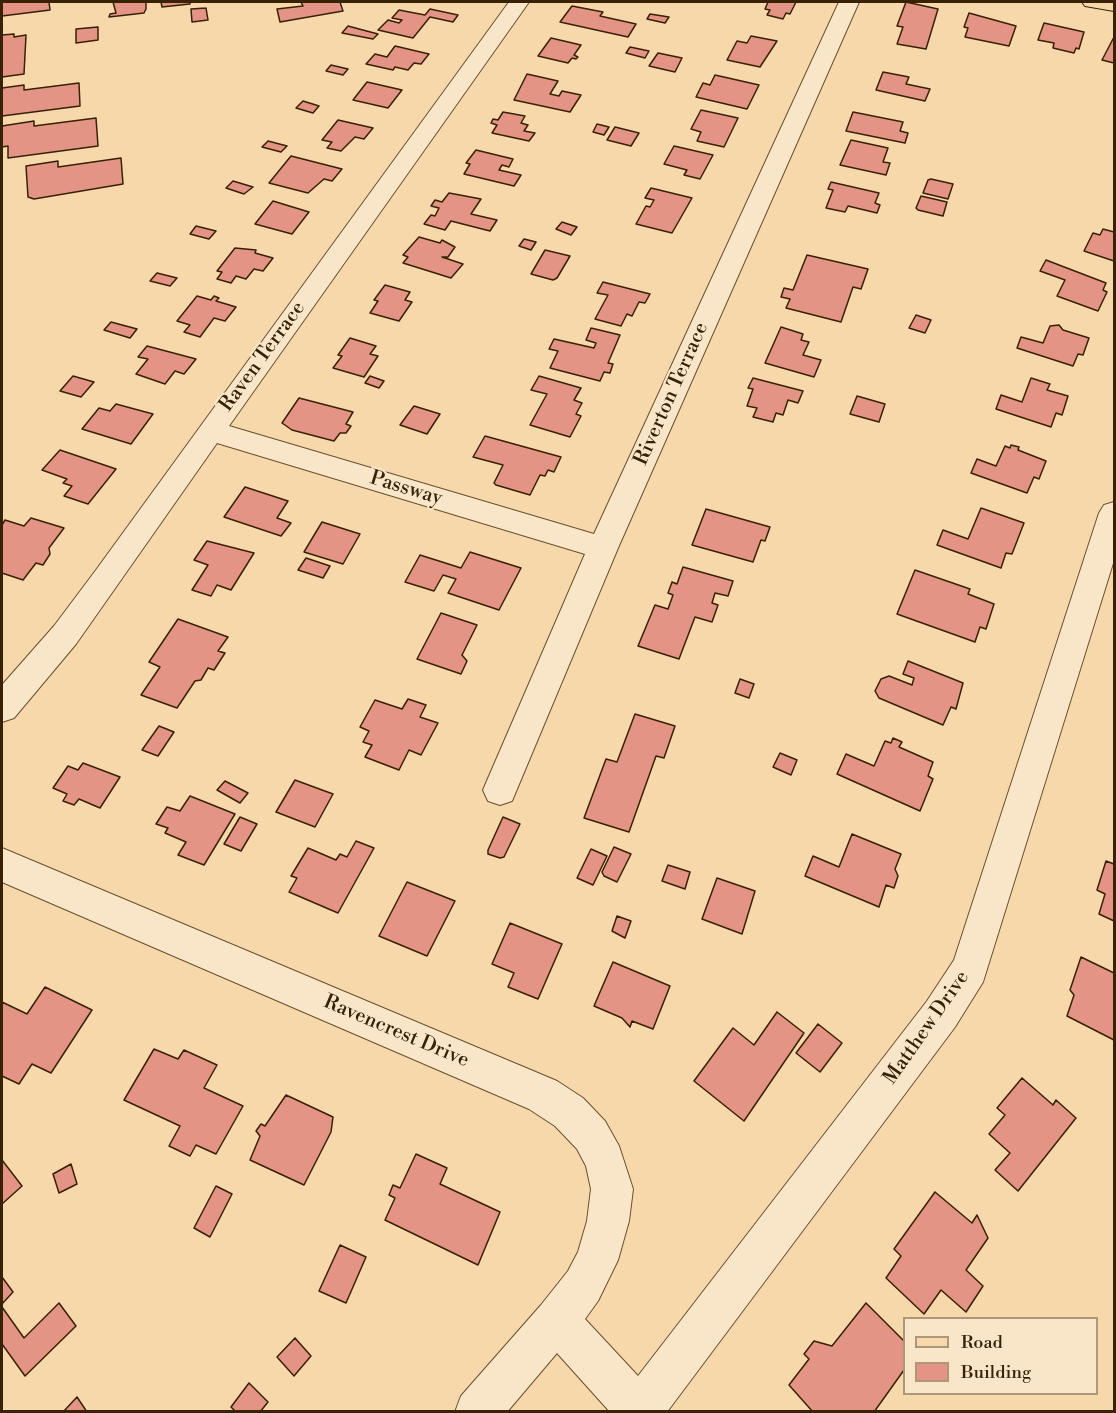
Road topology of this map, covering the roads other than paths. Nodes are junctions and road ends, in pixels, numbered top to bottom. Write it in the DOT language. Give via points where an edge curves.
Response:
graph roads {
  1 [pos="519,2"];
  2 [pos="849,2"];
  3 [pos="1092,2"];
  4 [pos="1114,6"];
  5 [pos="210,431"];
  6 [pos="1114,513"];
  7 [pos="603,548"];
  8 [pos="2,708"];
  9 [pos="500,790"];
  10 [pos="2,865"];
  11 [pos="556,1320"];
  12 [pos="640,1411"];
  13 [pos="477,1412"];
  1 -- 5 [label="street, Raven Terrace"];
  2 -- 7 [label="street, Riverton Terrace"];
  3 -- 4 [label="main road"];
  5 -- 7 [label="street, Passway"];
  5 -- 8 [label="street, Raven Terrace" via="65,635"];
  6 -- 12 [label="street, Matthew Drive" via="970,969 941,1014"];
  7 -- 9 [label="street, Riverton Terrace"];
  10 -- 11 [label="street, Ravencrest Drive" via="543,1095 569,1112 591,1135 605,1160 612,1189 597,1260 583,1286"];
  11 -- 12 [label="street"];
  11 -- 13 [label="street, Ravencrest Drive"];
}
